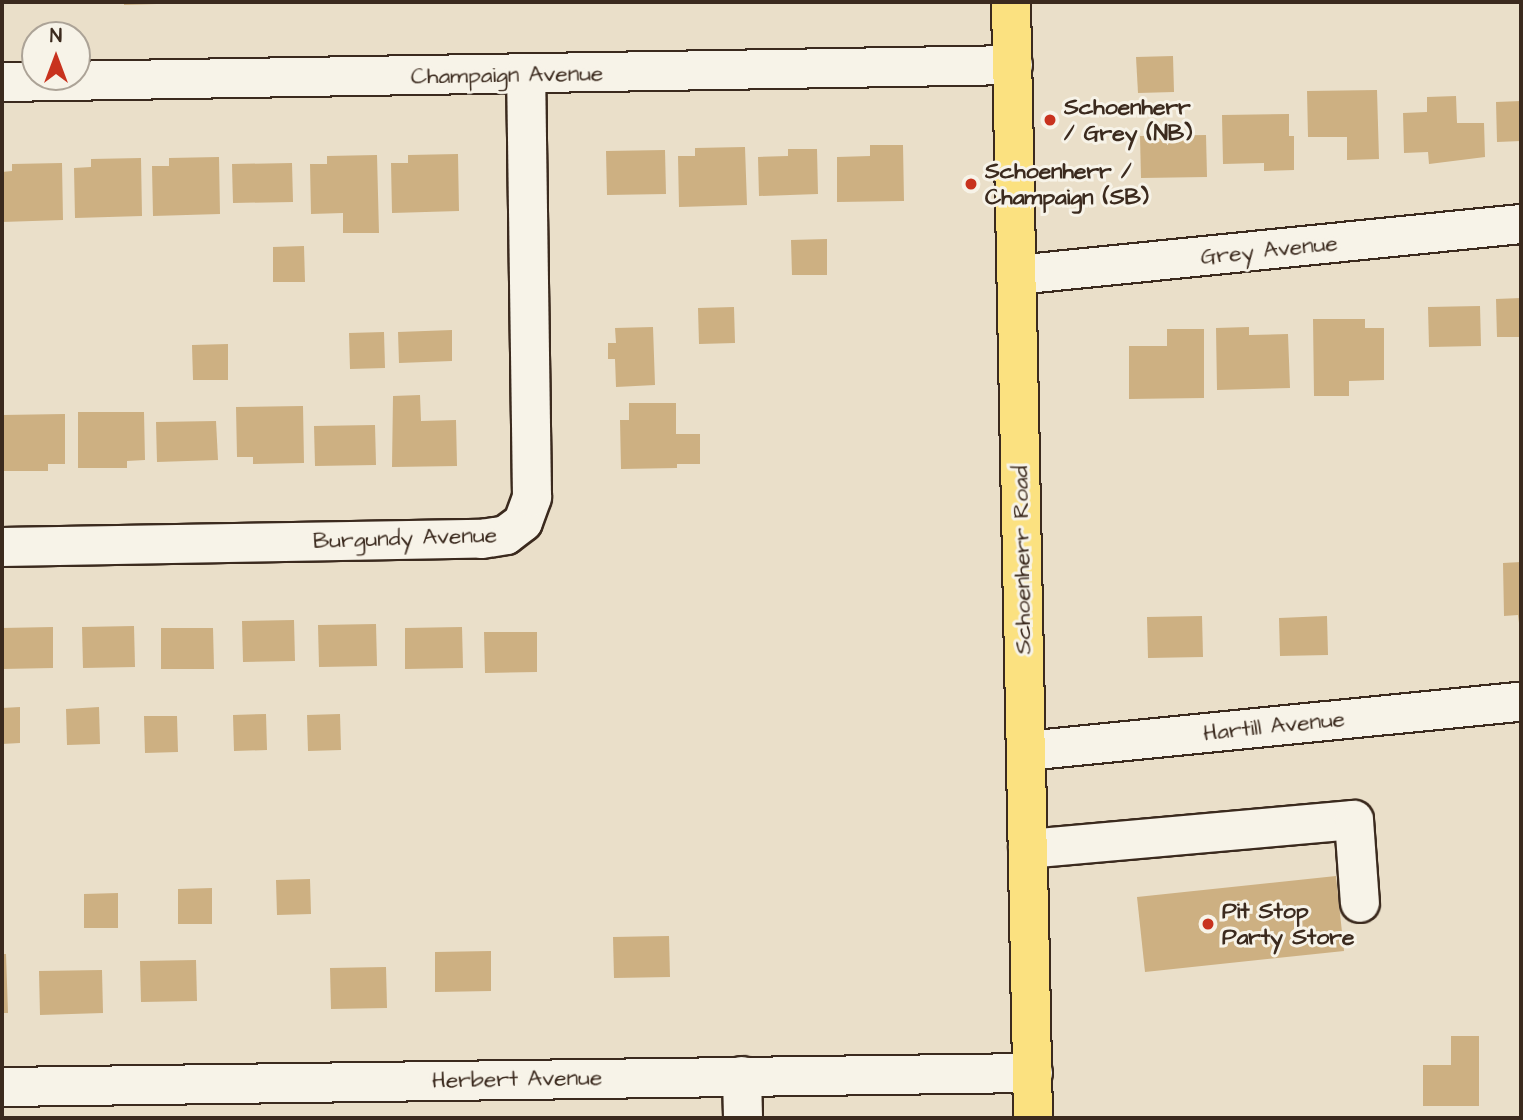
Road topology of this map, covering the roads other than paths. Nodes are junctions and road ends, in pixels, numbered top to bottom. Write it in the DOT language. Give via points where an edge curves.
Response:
graph roads {
  1 [pos="1012,2"];
  2 [pos="1013,65"];
  3 [pos="526,74"];
  4 [pos="2,82"];
  5 [pos="1521,224"];
  6 [pos="1016,275"];
  7 [pos="2,547"];
  8 [pos="1521,702"];
  9 [pos="1027,751"];
  10 [pos="1028,849"];
  11 [pos="1360,903"];
  12 [pos="1033,1073"];
  13 [pos="742,1076"];
  14 [pos="2,1087"];
  15 [pos="743,1118"];
  16 [pos="1033,1118"];
  1 -- 2 [label="main road, Schoenherr Road"];
  2 -- 3 [label="street, Champaign Avenue"];
  2 -- 6 [label="main road, Schoenherr Road"];
  3 -- 4 [label="street, Champaign Avenue"];
  3 -- 7 [label="street, Burgundy Avenue" via="532,497 523,522 506,535 482,539"];
  5 -- 6 [label="street, Grey Avenue"];
  6 -- 9 [label="main road, Schoenherr Road"];
  8 -- 9 [label="street, Hartill Avenue"];
  9 -- 10 [label="main road, Schoenherr Road"];
  10 -- 11 [label="street" via="1354,820"];
  10 -- 12 [label="main road, Schoenherr Road"];
  12 -- 13 [label="street, Herbert Avenue"];
  12 -- 16 [label="main road, Schoenherr Road"];
  13 -- 14 [label="street, Herbert Avenue"];
  13 -- 15 [label="street"];
}
